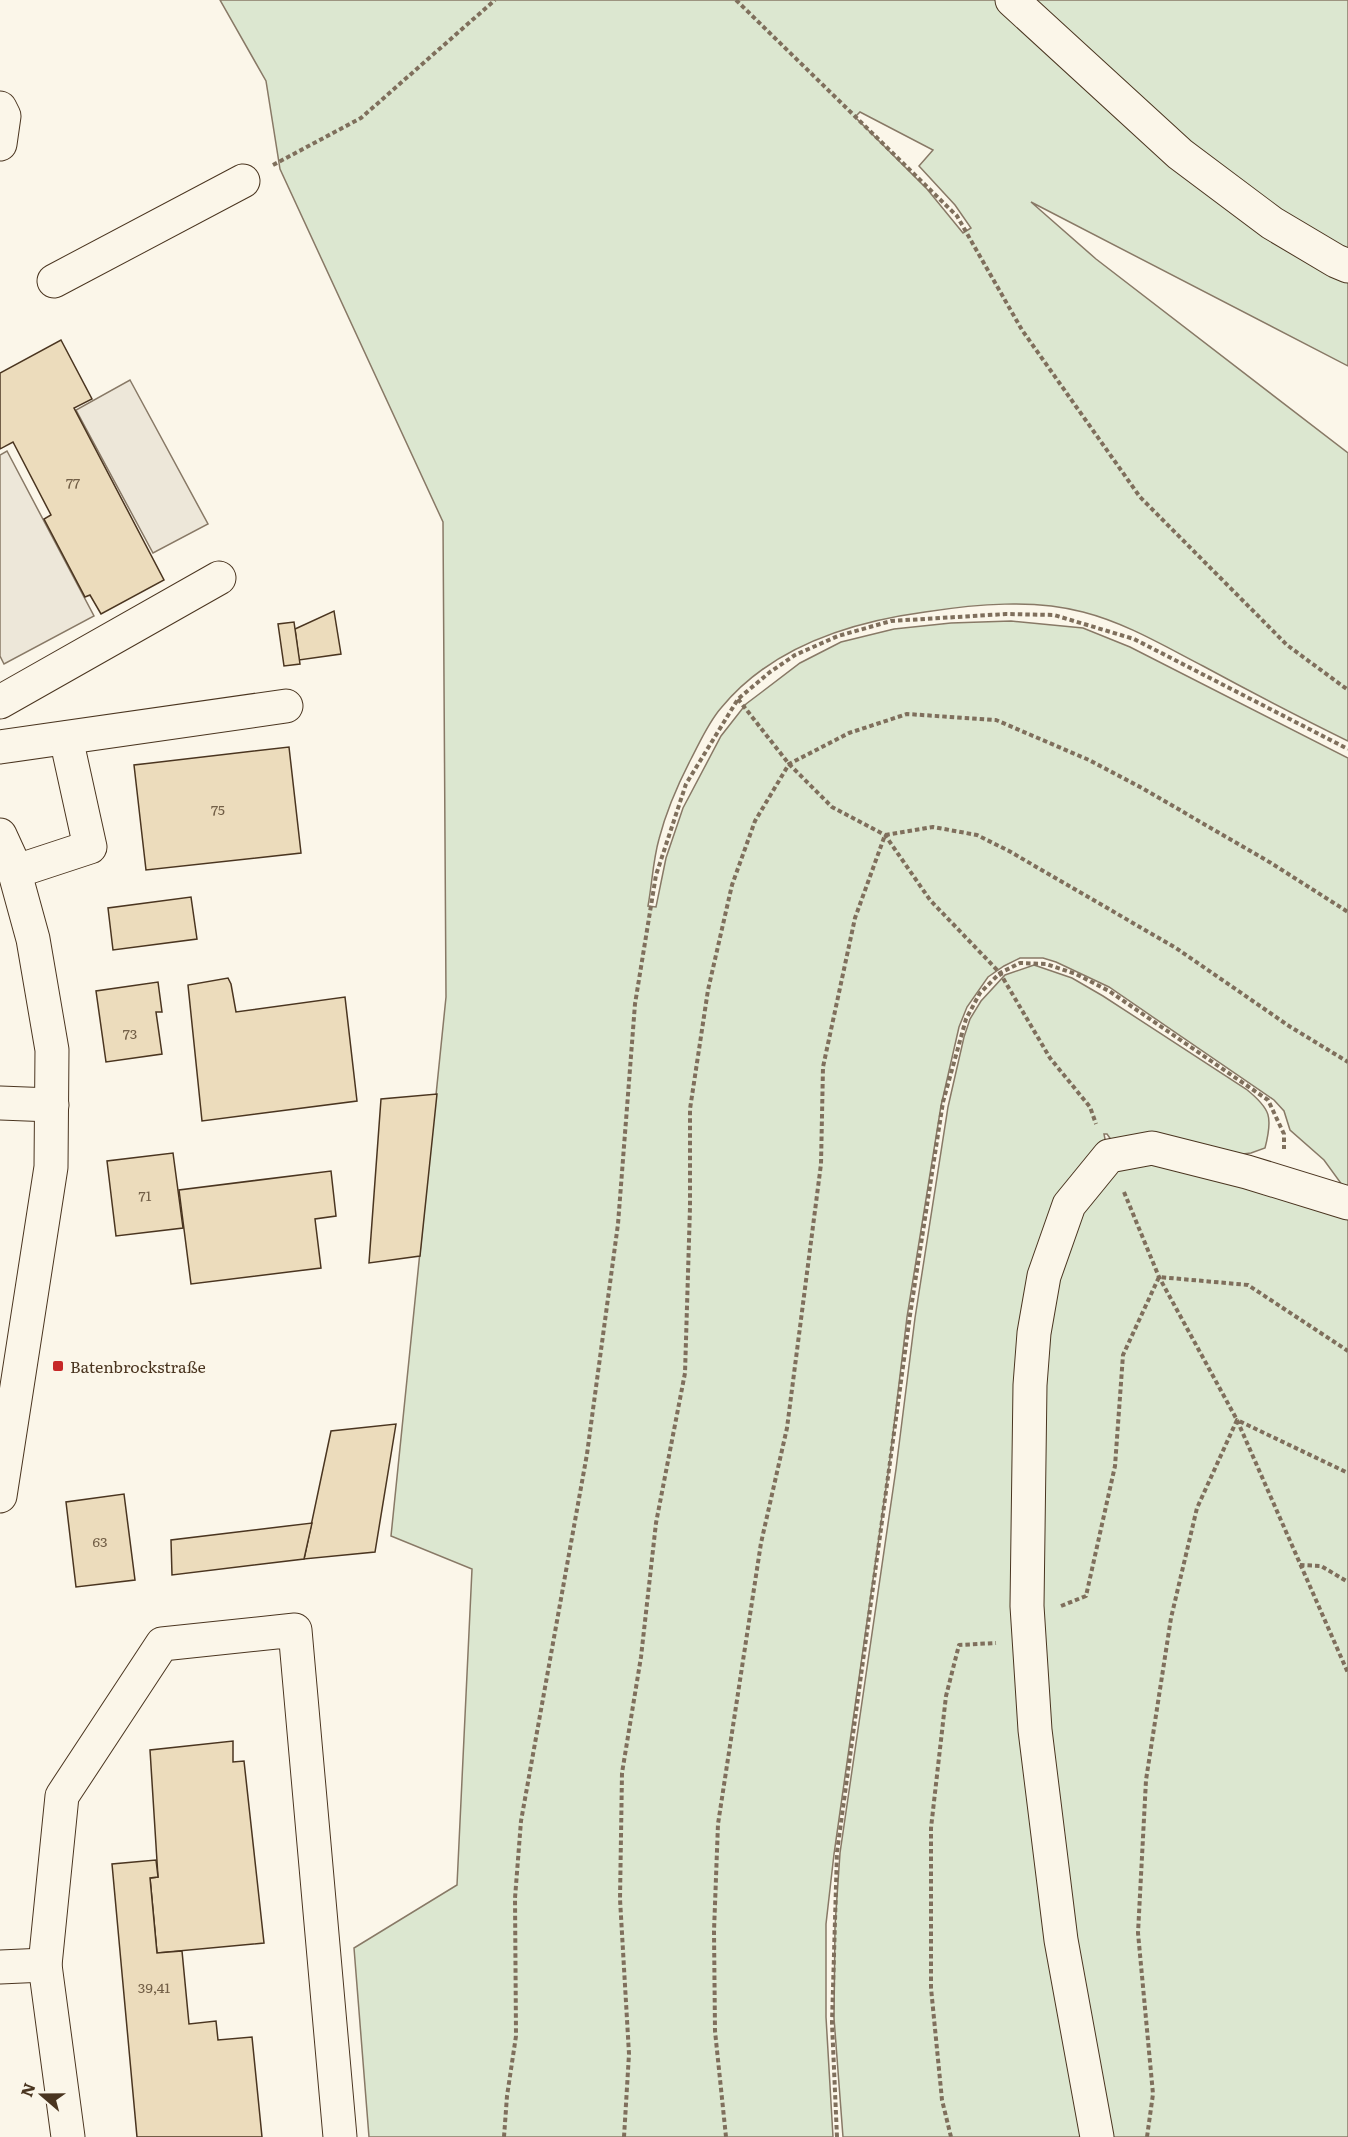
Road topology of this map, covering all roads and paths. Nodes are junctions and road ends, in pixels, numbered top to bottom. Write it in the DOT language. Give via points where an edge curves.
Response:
graph roads {
  1 [pos="495,0"];
  2 [pos="736,0"];
  3 [pos="1012,0"];
  4 [pos="0,108"];
  5 [pos="0,144"];
  6 [pos="243,181"];
  7 [pos="1348,266"];
  8 [pos="54,281"];
  9 [pos="219,578"];
  10 [pos="1348,690"];
  11 [pos="738,699"];
  12 [pos="0,702"];
  13 [pos="286,706"];
  14 [pos="66,738"];
  15 [pos="0,747"];
  16 [pos="1348,749"];
  17 [pos="789,764"];
  18 [pos="0,835"];
  19 [pos="885,836"];
  20 [pos="14,872"];
  21 [pos="1348,912"];
  22 [pos="1000,973"];
  23 [pos="1348,1062"];
  24 [pos="0,1103"];
  25 [pos="52,1105"];
  26 [pos="1109,1156"];
  27 [pos="1285,1182"];
  28 [pos="1348,1203"];
  29 [pos="1159,1277"];
  30 [pos="1348,1351"];
  31 [pos="1237,1420"];
  32 [pos="1348,1473"];
  33 [pos="0,1496"];
  34 [pos="1300,1565"];
  35 [pos="1348,1582"];
  36 [pos="1027,1606"];
  37 [pos="1030,1640"];
  38 [pos="1348,1673"];
  39 [pos="45,1965"];
  40 [pos="0,1967"];
  41 [pos="68,2137"];
  42 [pos="340,2137"];
  43 [pos="504,2137"];
  44 [pos="624,2137"];
  45 [pos="726,2137"];
  46 [pos="837,2137"];
  47 [pos="951,2137"];
  48 [pos="1097,2137"];
  49 [pos="1147,2137"];
  1 -- 6 [label="path" via="361,118"];
  2 -- 10 [label="path" via="957,216 1022,330 1140,497 1287,645"];
  3 -- 7 [label="street" via="1180,154 1272,223"];
  4 -- 5 [label="street" via="4,116"];
  6 -- 8 [label="street"];
  9 -- 12 [label="street"];
  11 -- 16 [label="path" via="795,655 838,636 891,621 1054,615 1134,639"];
  11 -- 17 [label="path"];
  11 -- 43 [label="path" via="686,784 654,886 635,1004 618,1224 587,1454 522,1821 515,1898 516,2036"];
  13 -- 14 [label="street"];
  14 -- 15 [label="street"];
  14 -- 20 [label="street" via="90,848"];
  17 -- 19 [label="path" via="832,807"];
  17 -- 21 [label="path" via="849,733 907,714 996,720 1089,760 1142,788"];
  17 -- 44 [label="path" via="755,821 732,885 708,990 690,1109 684,1373 656,1522 622,1773 620,1899 629,2054"];
  18 -- 20 [label="street"];
  19 -- 22 [label="path" via="930,900"];
  19 -- 23 [label="path" via="933,827 977,834 1176,948"];
  19 -- 45 [label="path" via="855,918 823,1067 821,1164 787,1428 762,1543 718,1824 715,2031"];
  20 -- 25 [label="street" via="33,939 52,1050"];
  22 -- 26 [label="path" via="1050,1058 1090,1107"];
  22 -- 27 [label="path" via="1020,963 1038,963 1076,974 1109,991 1268,1100 1284,1134"];
  22 -- 46 [label="path" via="980,993 966,1019 943,1102 910,1315 837,1852 832,2023"];
  24 -- 25 [label="street"];
  25 -- 33 [label="street" via="51,1167"];
  26 -- 27 [label="street" via="1152,1148"];
  26 -- 29 [label="path"];
  26 -- 36 [label="street" via="1069,1205 1044,1276 1030,1385"];
  27 -- 28 [label="street"];
  29 -- 30 [label="path" via="1248,1285"];
  29 -- 31 [label="path"];
  29 -- 36 [label="path" via="1123,1355 1115,1466 1086,1596 1049,1611"];
  31 -- 32 [label="path"];
  31 -- 34 [label="path"];
  31 -- 49 [label="path" via="1197,1508 1171,1618 1146,1780 1138,1933 1153,2094"];
  34 -- 35 [label="path" via="1321,1566"];
  34 -- 38 [label="path"];
  36 -- 37 [label="street"];
  37 -- 47 [label="path" via="959,1645 946,1696 931,1828 931,1988 942,2100"];
  37 -- 48 [label="street" via="1035,1730 1061,1940"];
  39 -- 40 [label="street"];
  39 -- 41 [label="street"];
  39 -- 42 [label="street" via="62,1796 162,1644 295,1630"];
}
